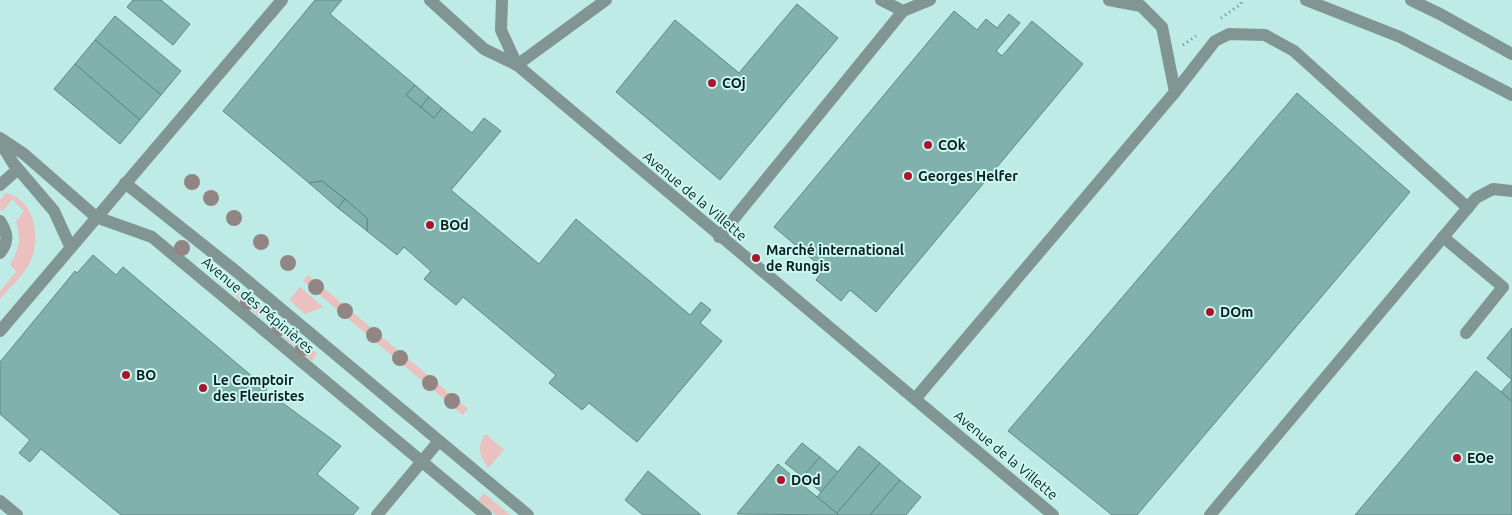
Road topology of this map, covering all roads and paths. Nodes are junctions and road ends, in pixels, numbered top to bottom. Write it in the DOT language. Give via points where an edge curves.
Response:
graph roads {
  1 [pos="282,0"];
  2 [pos="430,0"];
  3 [pos="502,0"];
  4 [pos="606,0"];
  5 [pos="881,0"];
  6 [pos="930,0"];
  7 [pos="1109,0"];
  8 [pos="1306,0"];
  9 [pos="1411,0"];
  10 [pos="903,11"];
  11 [pos="1512,54"];
  12 [pos="517,65"];
  13 [pos="1176,92"];
  14 [pos="1512,95"];
  15 [pos="0,138"];
  16 [pos="0,142"];
  17 [pos="18,169"];
  18 [pos="125,183"];
  19 [pos="0,185"];
  20 [pos="1512,191"];
  21 [pos="1468,208"];
  22 [pos="96,217"];
  23 [pos="0,221"];
  24 [pos="719,237"];
  25 [pos="1443,237"];
  26 [pos="70,246"];
  27 [pos="0,253"];
  28 [pos="0,331"];
  29 [pos="1466,333"];
  30 [pos="915,399"];
  31 [pos="439,440"];
  32 [pos="422,461"];
  33 [pos="0,501"];
  34 [pos="1038,510"];
  35 [pos="17,515"];
  36 [pos="377,515"];
  37 [pos="486,515"];
  38 [pos="528,515"];
  39 [pos="1054,515"];
  40 [pos="1210,515"];
  1 -- 18 [label="street"];
  2 -- 12 [label="street, Avenue de la Villette" via="484,49"];
  3 -- 12 [label="street" via="501,30"];
  4 -- 12 [label="street"];
  5 -- 10 [label="street"];
  6 -- 10 [label="street"];
  7 -- 13 [label="street" via="1141,6 1162,27"];
  8 -- 14 [label="street" via="1400,37"];
  9 -- 11 [label="street"];
  10 -- 24 [label="street"];
  12 -- 24 [label="street, Avenue de la Villette"];
  13 -- 21 [label="street" via="1215,41 1228,34 1265,35 1294,51"];
  13 -- 30 [label="street"];
  15 -- 22 [label="street, Avenue des Pépinières" via="24,154"];
  16 -- 17 [label="street"];
  17 -- 19 [label="street"];
  17 -- 26 [label="street" via="54,211"];
  18 -- 22 [label="street"];
  18 -- 31 [label="street, Avenue des Pépinières" via="184,228"];
  20 -- 21 [label="street" via="1493,190 1476,198"];
  21 -- 25 [label="street"];
  22 -- 26 [label="street"];
  22 -- 32 [label="street, Avenue des Pépinières" via="152,237"];
  23 -- 27 [label="street" via="7,242"];
  24 -- 30 [label="street, Avenue de la Villette"];
  25 -- 29 [label="street" via="1503,287"];
  25 -- 40 [label="street"];
  26 -- 28 [label="street"];
  30 -- 34 [label="street, Avenue de la Villette"];
  31 -- 32 [label="street"];
  31 -- 38 [label="street, Avenue des Pépinières"];
  32 -- 36 [label="street"];
  32 -- 37 [label="street, Avenue des Pépinières"];
  33 -- 35 [label="street"];
  34 -- 39 [label="street, Avenue de la Villette"];
}
